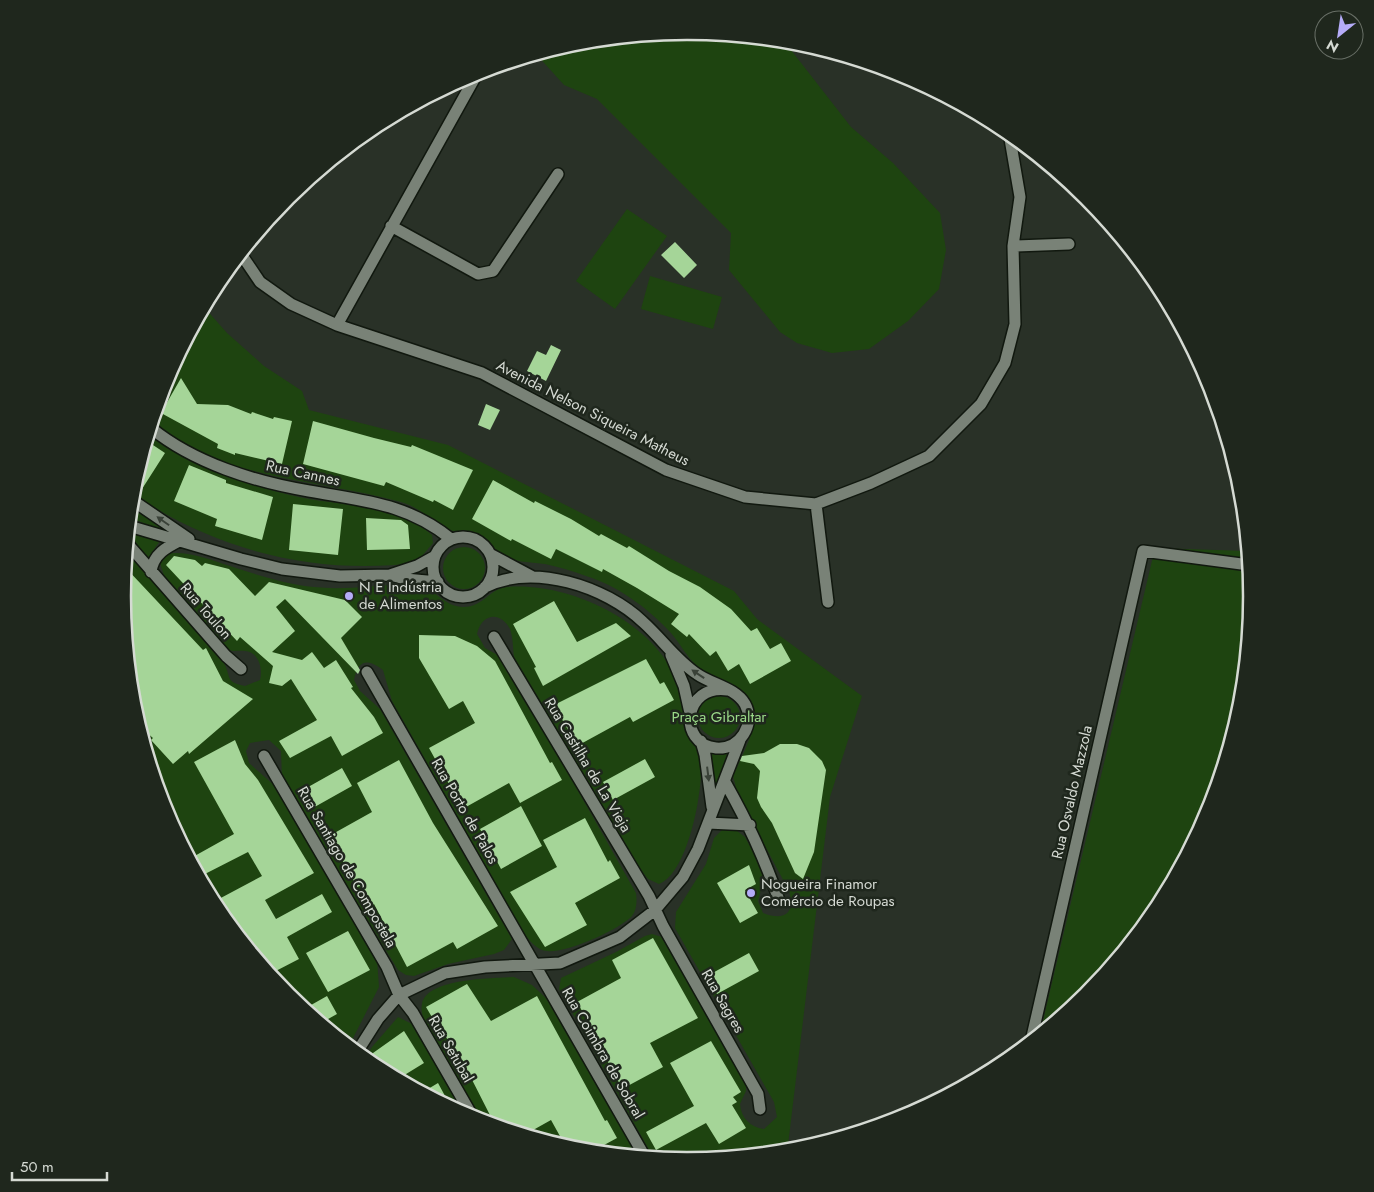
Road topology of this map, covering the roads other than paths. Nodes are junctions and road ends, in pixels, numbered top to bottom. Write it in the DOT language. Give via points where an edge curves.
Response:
graph roads {
  1 [pos="472,83"];
  2 [pos="1011,145"];
  3 [pos="558,174"];
  4 [pos="390,226"];
  5 [pos="1069,244"];
  6 [pos="1013,246"];
  7 [pos="245,260"];
  8 [pos="337,325"];
  9 [pos="156,432"];
  10 [pos="816,504"];
  11 [pos="139,505"];
  12 [pos="135,528"];
  13 [pos="451,539"];
  14 [pos="181,540"];
  15 [pos="194,543"];
  16 [pos="133,551"];
  17 [pos="490,554"];
  18 [pos="435,556"];
  19 [pos="1242,564"];
  20 [pos="151,572"];
  21 [pos="390,575"];
  22 [pos="533,577"];
  23 [pos="438,582"];
  24 [pos="485,587"];
  25 [pos="828,602"];
  26 [pos="494,637"];
  27 [pos="670,653"];
  28 [pos="241,669"];
  29 [pos="367,672"];
  30 [pos="728,690"];
  31 [pos="690,714"];
  32 [pos="740,740"];
  33 [pos="700,741"];
  34 [pos="264,756"];
  35 [pos="726,782"];
  36 [pos="712,807"];
  37 [pos="708,823"];
  38 [pos="750,825"];
  39 [pos="779,900"];
  40 [pos="655,910"];
  41 [pos="536,965"];
  42 [pos="399,995"];
  43 [pos="1033,1030"];
  44 [pos="361,1046"];
  45 [pos="468,1107"];
  46 [pos="760,1109"];
  47 [pos="641,1150"];
  1 -- 4 [label="street"];
  2 -- 6 [label="street, Avenida Nelson Siqueira Matheus" via="1020,197"];
  3 -- 4 [label="street" via="493,271 478,274"];
  4 -- 8 [label="street"];
  5 -- 6 [label="street"];
  6 -- 10 [label="street, Avenida Nelson Siqueira Matheus" via="1015,324 1005,363 981,404 929,456"];
  7 -- 8 [label="street, Avenida Nelson Siqueira Matheus" via="260,282 291,304"];
  8 -- 10 [label="street, Avenida Nelson Siqueira Matheus" via="482,373 666,470 745,497"];
  9 -- 13 [label="street, Rua Cannes" via="192,454 241,474 308,491 372,500 400,508 437,527"];
  10 -- 25 [label="street"];
  15 -- 11 [label="street, one-way"];
  12 -- 14 [label="street"];
  13 -- 17 [label="street" via="474,539"];
  13 -- 18 [label="street"];
  14 -- 15 [label="street"];
  14 -- 20 [label="street" via="158,555"];
  15 -- 21 [label="street" via="282,569 340,576"];
  16 -- 20 [label="street, Rua Toulon"];
  17 -- 22 [label="street"];
  17 -- 24 [label="street" via="492,571"];
  18 -- 21 [label="street"];
  18 -- 23 [label="street" via="433,569"];
  19 -- 43 [label="street, Rua Osvaldo Mazzola" via="1143,551"];
  20 -- 28 [label="street, Rua Toulon"];
  21 -- 23 [label="street"];
  22 -- 24 [label="street" via="498,581"];
  22 -- 27 [label="street" via="585,588 624,607 642,621"];
  23 -- 24 [label="street" via="456,596 472,595"];
  26 -- 40 [label="street, Rua Castilha de La Vieja"];
  30 -- 27 [label="street, one-way" via="698,675"];
  27 -- 31 [label="street" via="684,686"];
  29 -- 41 [label="street, Rua Porto de Palos"];
  30 -- 31 [label="street" via="704,693 692,706"];
  30 -- 32 [label="street" via="744,702 748,711 747,726"];
  31 -- 33 [label="street" via="692,729"];
  32 -- 33 [label="street" via="716,748"];
  32 -- 35 [label="street"];
  33 -- 36 [label="street, one-way"];
  34 -- 42 [label="street, Rua Santiago de Compostela" via="387,967"];
  35 -- 36 [label="street"];
  35 -- 38 [label="street"];
  36 -- 37 [label="street"];
  37 -- 38 [label="street"];
  37 -- 40 [label="street" via="683,877"];
  38 -- 39 [label="street"];
  40 -- 41 [label="street" via="620,937 588,952 560,963"];
  40 -- 46 [label="street, Rua Sagres" via="758,1094"];
  41 -- 42 [label="street" via="445,973"];
  41 -- 47 [label="street, Rua Coimbra de Sobral"];
  42 -- 44 [label="street"];
  42 -- 45 [label="street, Rua Setubal" via="413,1013"];
}
